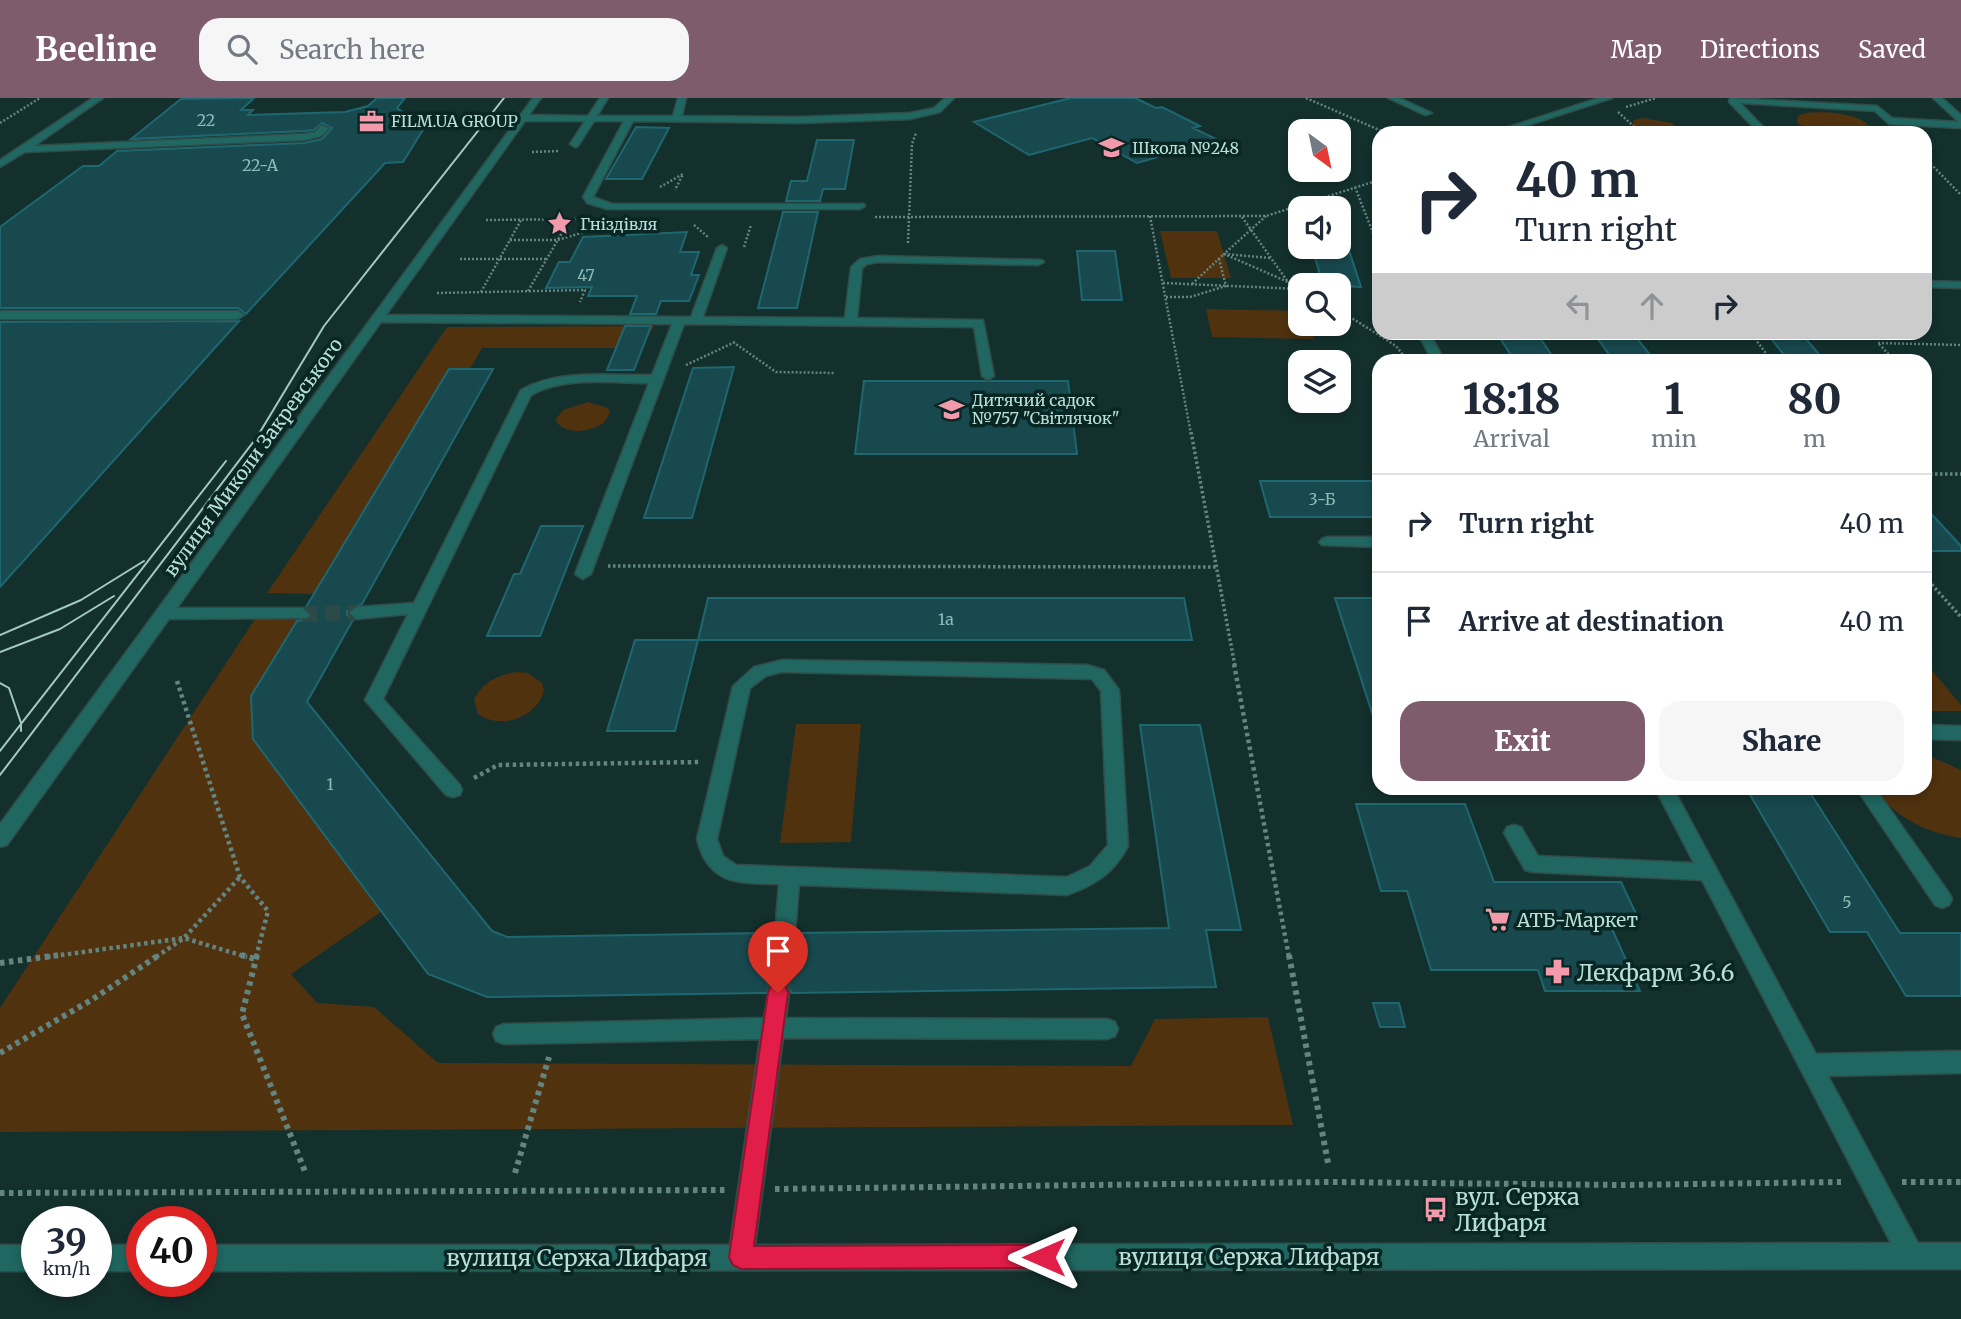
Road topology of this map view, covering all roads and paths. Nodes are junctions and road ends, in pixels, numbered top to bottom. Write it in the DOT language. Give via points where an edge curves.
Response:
graph roads {
  1 [pos="40,98"];
  2 [pos="99,98"];
  3 [pos="537,98"];
  4 [pos="604,98"];
  5 [pos="682,98"];
  6 [pos="950,98"];
  7 [pos="1306,98"];
  8 [pos="1392,98"];
  9 [pos="1608,98"];
  10 [pos="1937,98"];
  11 [pos="1616,110"];
  12 [pos="925,113"];
  13 [pos="1428,113"];
  14 [pos="523,118"];
  15 [pos="592,118"];
  16 [pos="630,118"];
  17 [pos="677,118"];
  18 [pos="0,123"];
  19 [pos="1961,123"];
  20 [pos="1518,126"];
  21 [pos="1633,126"];
  22 [pos="1757,126"];
  23 [pos="1372,127"];
  24 [pos="324,128"];
  25 [pos="575,144"];
  26 [pos="23,149"];
  27 [pos="0,164"];
  28 [pos="1932,165"];
  29 [pos="1372,182"];
  30 [pos="1355,187"];
  31 [pos="1961,195"];
  32 [pos="860,205"];
  33 [pos="908,216"];
  34 [pos="1150,216"];
  35 [pos="1241,216"];
  36 [pos="1266,216"];
  37 [pos="869,217"];
  38 [pos="486,219"];
  39 [pos="521,219"];
  40 [pos="570,219"];
  41 [pos="591,219"];
  42 [pos="709,226"];
  43 [pos="622,227"];
  44 [pos="683,227"];
  45 [pos="1372,228"];
  46 [pos="1251,229"];
  47 [pos="510,240"];
  48 [pos="558,240"];
  49 [pos="722,248"];
  50 [pos="1224,254"];
  51 [pos="1271,258"];
  52 [pos="460,259"];
  53 [pos="499,259"];
  54 [pos="547,259"];
  55 [pos="1219,259"];
  56 [pos="1038,262"];
  57 [pos="1288,282"];
  58 [pos="1163,283"];
  59 [pos="1191,284"];
  60 [pos="1932,284"];
  61 [pos="1961,285"];
  62 [pos="1226,286"];
  63 [pos="1288,288"];
  64 [pos="480,292"];
  65 [pos="528,292"];
  66 [pos="437,293"];
  67 [pos="1166,297"];
  68 [pos="0,315"];
  69 [pos="238,315"];
  70 [pos="377,318"];
  71 [pos="1351,318"];
  72 [pos="572,320"];
  73 [pos="678,321"];
  74 [pos="696,321"];
  75 [pos="851,322"];
  76 [pos="1372,331"];
  77 [pos="746,339"];
  78 [pos="1386,340"];
  79 [pos="733,342"];
  80 [pos="1961,345"];
  81 [pos="1402,354"];
  82 [pos="1888,354"];
  83 [pos="834,373"];
  84 [pos="988,376"];
  85 [pos="656,379"];
  86 [pos="1932,474"];
  87 [pos="1961,474"];
  88 [pos="1327,542"];
  89 [pos="1372,542"];
  90 [pos="1216,567"];
  91 [pos="584,570"];
  92 [pos="1932,585"];
  93 [pos="420,608"];
  94 [pos="357,612"];
  95 [pos="164,613"];
  96 [pos="302,614"];
  97 [pos="1961,617"];
  98 [pos="177,681"];
  99 [pos="1932,732"];
  100 [pos="1961,733"];
  101 [pos="725,762"];
  102 [pos="453,790"];
  103 [pos="1668,795"];
  104 [pos="1870,795"];
  105 [pos="1514,833"];
  106 [pos="0,839"];
  107 [pos="1708,872"];
  108 [pos="790,875"];
  109 [pos="240,877"];
  110 [pos="1942,899"];
  111 [pos="785,933"];
  112 [pos="184,938"];
  113 [pos="255,959"];
  114 [pos="0,963"];
  115 [pos="778,993"];
  116 [pos="773,1028"];
  117 [pos="1107,1029"];
  118 [pos="556,1033"];
  119 [pos="504,1034"];
  120 [pos="0,1053"];
  121 [pos="1961,1062"];
  122 [pos="1810,1065"];
  123 [pos="1328,1163"];
  124 [pos="515,1173"];
  125 [pos="306,1174"];
  126 [pos="1872,1182"];
  127 [pos="1961,1182"];
  128 [pos="749,1189"];
  129 [pos="0,1193"];
  130 [pos="1911,1256"];
  131 [pos="1961,1256"];
  132 [pos="741,1257"];
  133 [pos="0,1258"];
  134 [pos="21,1258"];
  135 [pos="217,1258"];
  1 -- 18 [label="path"];
  2 -- 26 [label="street"];
  3 -- 14 [label="street, вулиця Миколи Закревського"];
  4 -- 15 [label="street"];
  5 -- 17 [label="street"];
  6 -- 12 [label="street"];
  7 -- 23 [label="path"];
  8 -- 13 [label="street"];
  9 -- 20 [label="street"];
  10 -- 19 [label="street"];
  11 -- 21 [label="path"];
  12 -- 17 [label="street" via="800,120"];
  12 -- 33 [label="path" via="912,144"];
  14 -- 15 [label="street"];
  14 -- 70 [label="street, вулиця Миколи Закревського"];
  15 -- 16 [label="street"];
  15 -- 25 [label="street"];
  16 -- 17 [label="street"];
  16 -- 32 [label="street" via="588,197 591,201 611,207"];
  19 -- 22 [label="street" via="1889,121 1877,109 1732,100"];
  24 -- 26 [label="street" via="304,137"];
  26 -- 27 [label="street"];
  28 -- 31 [label="path"];
  29 -- 30 [label="path"];
  30 -- 36 [label="path"];
  30 -- 45 [label="path"];
  33 -- 34 [label="path"];
  33 -- 37 [label="path"];
  34 -- 35 [label="path"];
  34 -- 58 [label="path"];
  35 -- 36 [label="path"];
  35 -- 46 [label="path"];
  36 -- 46 [label="path"];
  38 -- 39 [label="path"];
  39 -- 40 [label="path"];
  39 -- 47 [label="path"];
  40 -- 41 [label="path"];
  40 -- 48 [label="path"];
  42 -- 44 [label="path"];
  43 -- 48 [label="path" via="597,228"];
  46 -- 50 [label="path"];
  46 -- 51 [label="path"];
  47 -- 48 [label="path"];
  47 -- 53 [label="path"];
  48 -- 54 [label="path"];
  49 -- 74 [label="street"];
  50 -- 51 [label="path"];
  50 -- 55 [label="path"];
  50 -- 57 [label="path"];
  51 -- 57 [label="path"];
  52 -- 53 [label="path"];
  53 -- 54 [label="path"];
  53 -- 64 [label="path"];
  54 -- 65 [label="path"];
  55 -- 59 [label="path"];
  55 -- 62 [label="path"];
  56 -- 75 [label="street" via="864,261 857,267"];
  58 -- 59 [label="path"];
  58 -- 67 [label="path"];
  59 -- 62 [label="path"];
  60 -- 61 [label="street"];
  62 -- 63 [label="path"];
  62 -- 67 [label="path" via="1190,297"];
  64 -- 65 [label="path"];
  64 -- 66 [label="path"];
  65 -- 72 [label="path" via="585,290"];
  67 -- 90 [label="path"];
  68 -- 69 [label="street"];
  70 -- 72 [label="street"];
  70 -- 95 [label="street, вулиця Миколи Закревського"];
  71 -- 76 [label="path"];
  72 -- 73 [label="street"];
  73 -- 74 [label="street"];
  73 -- 85 [label="street"];
  74 -- 75 [label="street"];
  74 -- 79 [label="path"];
  75 -- 84 [label="street" via="979,323"];
  77 -- 79 [label="path"];
  78 -- 81 [label="path"];
  79 -- 83 [label="path" via="776,372"];
  79 -- 85 [label="path"];
  80 -- 82 [label="path" via="1878,343"];
  85 -- 91 [label="street"];
  85 -- 93 [label="street" via="554,381 526,393"];
  86 -- 87 [label="path"];
  88 -- 89 [label="street"];
  90 -- 91 [label="path"];
  90 -- 123 [label="path"];
  92 -- 97 [label="path"];
  93 -- 94 [label="street"];
  93 -- 102 [label="street" via="374,699"];
  95 -- 96 [label="street"];
  95 -- 106 [label="street, вулиця Миколи Закревського"];
  98 -- 109 [label="path"];
  99 -- 100 [label="street"];
  101 -- 102 [label="path" via="498,765"];
  101 -- 108 [label="street" via="707,839 710,855 720,867 736,874"];
  101 -- 108 [label="street" via="742,686 764,668 1087,671 1106,681 1118,846 1107,865 1090,878 1067,886"];
  103 -- 107 [label="street"];
  104 -- 110 [label="street"];
  105 -- 107 [label="street" via="1532,864"];
  107 -- 122 [label="street"];
  108 -- 111 [label="street"];
  109 -- 112 [label="path"];
  109 -- 113 [label="path" via="268,911"];
  112 -- 113 [label="path"];
  112 -- 114 [label="path"];
  112 -- 120 [label="path"];
  113 -- 125 [label="path" via="242,1014"];
  115 -- 116 [label="street"];
  116 -- 117 [label="street"];
  116 -- 118 [label="street"];
  116 -- 128 [label="street"];
  118 -- 119 [label="street"];
  118 -- 124 [label="path"];
  121 -- 122 [label="street"];
  122 -- 126 [label="street"];
  126 -- 127 [label="path"];
  126 -- 128 [label="path"];
  126 -- 130 [label="street"];
  128 -- 129 [label="path"];
  128 -- 132 [label="street"];
  130 -- 131 [label="street, вулиця Сержа Лифаря"];
  130 -- 132 [label="street, вулиця Сержа Лифаря"];
  132 -- 135 [label="street, вулиця Сержа Лифаря"];
  133 -- 134 [label="street"];
}
